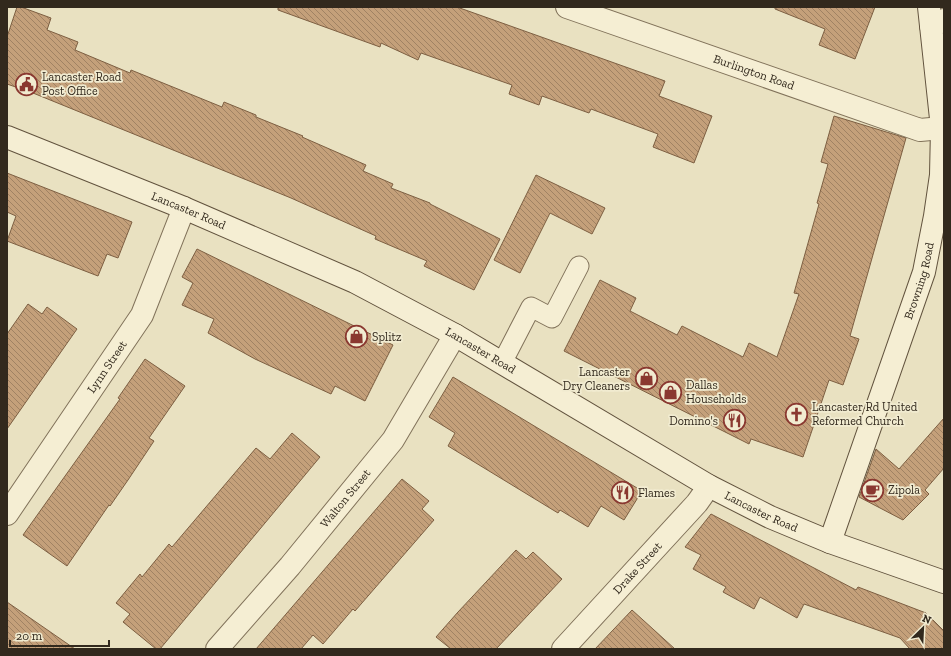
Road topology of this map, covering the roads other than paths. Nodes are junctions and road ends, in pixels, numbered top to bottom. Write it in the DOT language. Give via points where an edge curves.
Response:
graph roads {
  1 [pos="567,7"];
  2 [pos="935,18"];
  3 [pos="942,128"];
  4 [pos="7,137"];
  5 [pos="184,208"];
  6 [pos="579,266"];
  7 [pos="455,335"];
  8 [pos="502,363"];
  9 [pos="709,486"];
  10 [pos="7,514"];
  11 [pos="830,542"];
  12 [pos="944,582"];
  13 [pos="217,649"];
  14 [pos="563,649"];
  1 -- 3 [label="street, Burlington Road" via="920,130"];
  2 -- 3 [label="street, Browning Road"];
  3 -- 11 [label="street, Browning Road" via="942,175 924,272"];
  4 -- 5 [label="street, Lancaster Road"];
  5 -- 7 [label="street, Lancaster Road" via="355,282"];
  5 -- 10 [label="street, Lynn Street" via="142,314"];
  6 -- 8 [label="lane" via="552,318 531,307"];
  7 -- 8 [label="street, Lancaster Road"];
  7 -- 13 [label="street, Walton Street" via="394,440 290,566"];
  8 -- 9 [label="street, Lancaster Road"];
  9 -- 11 [label="street, Lancaster Road" via="770,517"];
  9 -- 14 [label="street, Drake Street" via="698,503"];
  11 -- 12 [label="street, Lancaster Road"];
}
